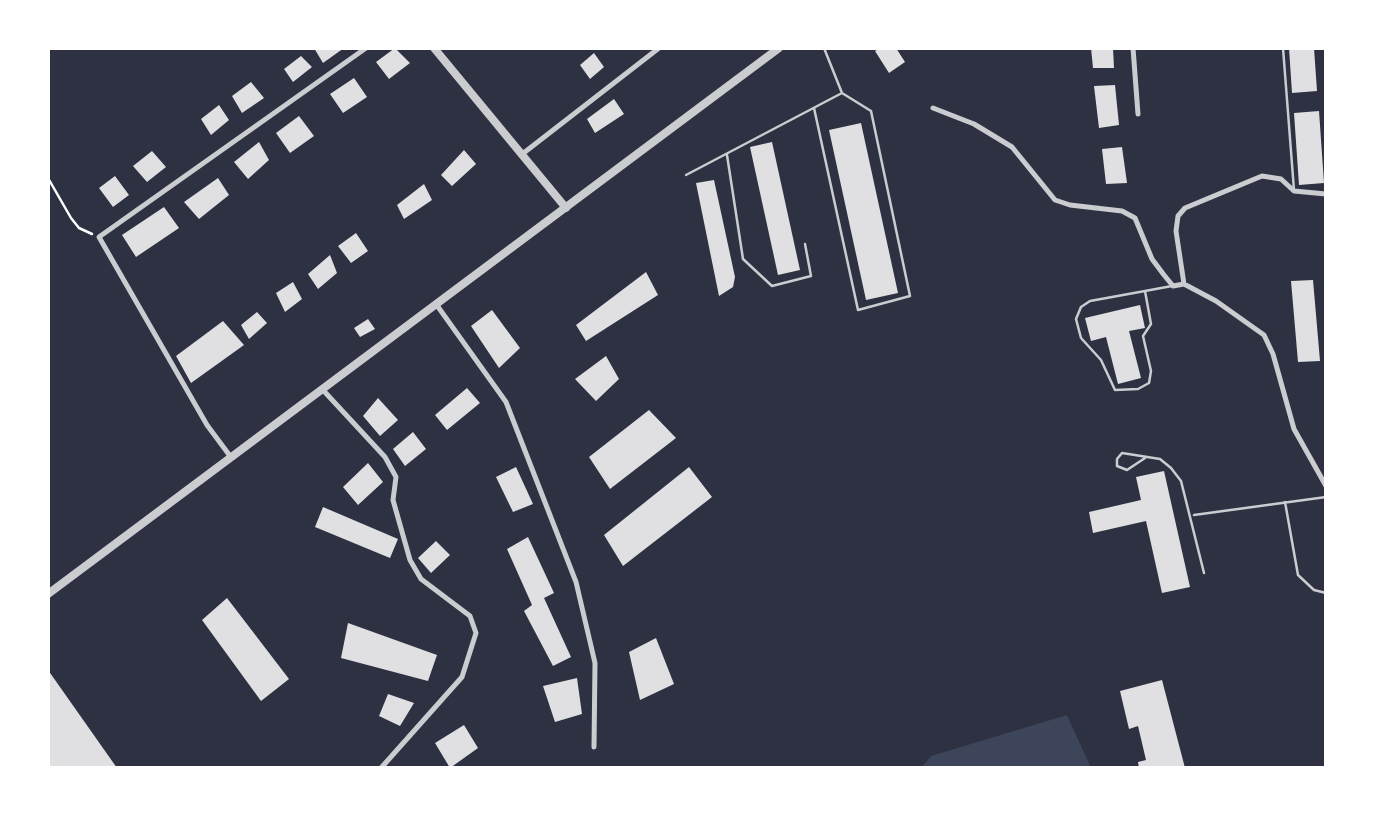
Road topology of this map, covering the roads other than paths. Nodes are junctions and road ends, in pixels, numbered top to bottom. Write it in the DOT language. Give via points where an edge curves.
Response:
graph roads {
  1 [pos="366,48"];
  2 [pos="434,48"];
  3 [pos="659,48"];
  4 [pos="779,48"];
  5 [pos="824,48"];
  6 [pos="1133,48"];
  7 [pos="1282,48"];
  8 [pos="842,93"];
  9 [pos="814,108"];
  10 [pos="933,108"];
  11 [pos="1138,114"];
  12 [pos="726,154"];
  13 [pos="521,155"];
  14 [pos="686,175"];
  15 [pos="1294,191"];
  16 [pos="1326,194"];
  17 [pos="566,208"];
  18 [pos="805,244"];
  19 [pos="1184,284"];
  20 [pos="1173,286"];
  21 [pos="1146,291"];
  22 [pos="436,304"];
  23 [pos="322,389"];
  24 [pos="230,456"];
  25 [pos="1145,458"];
  26 [pos="1326,486"];
  27 [pos="1326,497"];
  28 [pos="1285,502"];
  29 [pos="1192,515"];
  30 [pos="1204,573"];
  31 [pos="1326,593"];
  32 [pos="48,594"];
  33 [pos="594,747"];
  34 [pos="380,768"];
  1 -- 24 [label="street" via="100,237"];
  2 -- 13 [label="street"];
  3 -- 13 [label="street"];
  4 -- 17 [label="street"];
  5 -- 8 [label="lane"];
  6 -- 11 [label="street"];
  7 -- 15 [label="lane"];
  8 -- 9 [label="lane"];
  8 -- 9 [label="lane" via="871,111 910,296 858,310"];
  9 -- 12 [label="lane"];
  10 -- 20 [label="street" via="1012,148 1055,200 1136,218 1152,258"];
  12 -- 14 [label="lane"];
  12 -- 18 [label="lane" via="743,260 772,286 811,276"];
  13 -- 17 [label="street"];
  15 -- 16 [label="street"];
  15 -- 19 [label="street" via="1281,179 1262,176 1185,208 1176,231"];
  17 -- 22 [label="street"];
  19 -- 20 [label="street"];
  19 -- 26 [label="street" via="1264,335 1294,429"];
  20 -- 21 [label="lane"];
  21 -- 21 [label="lane" via="1090,301 1076,319 1080,338 1101,360 1115,390 1149,382"];
  22 -- 23 [label="street"];
  22 -- 33 [label="street" via="506,402 576,582 595,663"];
  23 -- 24 [label="street"];
  23 -- 34 [label="street" via="396,476 398,525 421,579 470,616 476,633 462,677"];
  24 -- 32 [label="street"];
  25 -- 25 [label="lane" via="1122,453 1117,466 1127,470"];
  25 -- 29 [label="lane" via="1171,468"];
  27 -- 28 [label="lane"];
  28 -- 29 [label="lane"];
  28 -- 31 [label="lane" via="1298,575"];
  29 -- 30 [label="lane"];
}
